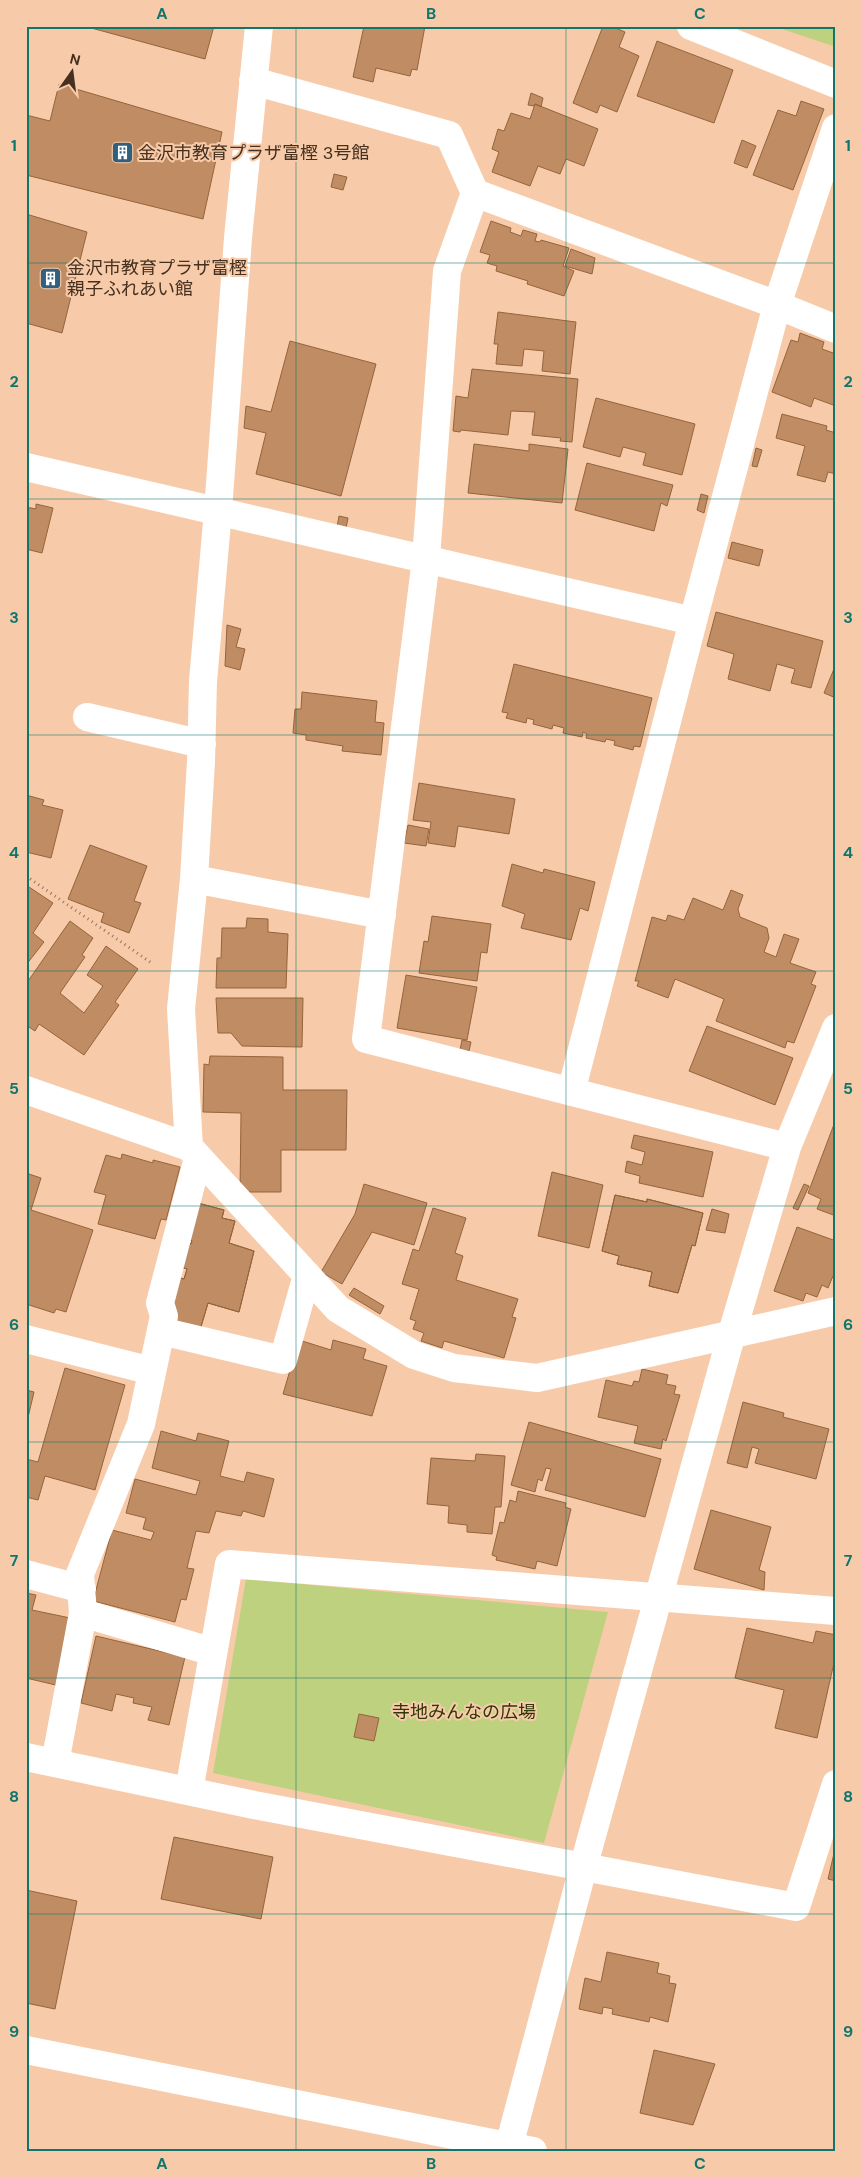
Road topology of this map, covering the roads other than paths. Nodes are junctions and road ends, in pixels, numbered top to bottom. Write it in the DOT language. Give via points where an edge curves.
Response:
graph roads {
  1 [pos="259,26"];
  2 [pos="691,26"];
  3 [pos="254,80"];
  4 [pos="836,84"];
  5 [pos="836,128"];
  6 [pos="475,193"];
  7 [pos="777,305"];
  8 [pos="836,330"];
  9 [pos="26,467"];
  10 [pos="218,511"];
  11 [pos="426,560"];
  12 [pos="693,621"];
  13 [pos="87,717"];
  14 [pos="202,744"];
  15 [pos="194,879"];
  16 [pos="382,915"];
  17 [pos="836,1028"];
  18 [pos="26,1090"];
  19 [pos="571,1092"];
  20 [pos="786,1147"];
  21 [pos="194,1153"];
  22 [pos="307,1275"];
  23 [pos="836,1311"];
  24 [pos="161,1331"];
  25 [pos="732,1333"];
  26 [pos="26,1339"];
  27 [pos="152,1371"];
  28 [pos="26,1574"];
  29 [pos="658,1599"];
  30 [pos="82,1601"];
  31 [pos="836,1611"];
  32 [pos="213,1652"];
  33 [pos="26,1756"];
  34 [pos="55,1763"];
  35 [pos="836,1784"];
  36 [pos="189,1791"];
  37 [pos="583,1868"];
  38 [pos="26,2050"];
  39 [pos="521,2148"];
  1 -- 3 [label="street"];
  2 -- 4 [label="street"];
  3 -- 6 [label="street" via="449,136"];
  3 -- 10 [label="street" via="238,238"];
  5 -- 7 [label="street"];
  6 -- 7 [label="street"];
  6 -- 11 [label="street" via="447,271"];
  7 -- 8 [label="street"];
  7 -- 12 [label="street"];
  9 -- 10 [label="street"];
  10 -- 11 [label="street"];
  10 -- 14 [label="street" via="203,681"];
  11 -- 12 [label="street"];
  11 -- 16 [label="street"];
  12 -- 19 [label="street"];
  13 -- 14 [label="street"];
  14 -- 15 [label="street"];
  15 -- 16 [label="street"];
  15 -- 21 [label="street" via="181,1009"];
  16 -- 19 [label="street" via="366,1039"];
  17 -- 20 [label="street"];
  18 -- 21 [label="street"];
  19 -- 20 [label="street"];
  20 -- 25 [label="street"];
  21 -- 22 [label="street"];
  21 -- 24 [label="street" via="160,1303 164,1316"];
  22 -- 24 [label="street" via="283,1360"];
  22 -- 25 [label="street" via="338,1310 414,1355 454,1368 538,1378"];
  23 -- 25 [label="street"];
  24 -- 27 [label="street"];
  25 -- 29 [label="street"];
  26 -- 27 [label="street"];
  27 -- 30 [label="street" via="140,1424 80,1574"];
  28 -- 30 [label="street"];
  29 -- 31 [label="street"];
  29 -- 32 [label="street" via="229,1564"];
  29 -- 37 [label="street"];
  30 -- 32 [label="street"];
  30 -- 34 [label="street"];
  32 -- 36 [label="street"];
  33 -- 34 [label="street"];
  34 -- 36 [label="street"];
  35 -- 37 [label="street" via="796,1907"];
  36 -- 37 [label="street"];
  37 -- 39 [label="street"];
  38 -- 39 [label="street"];
}
